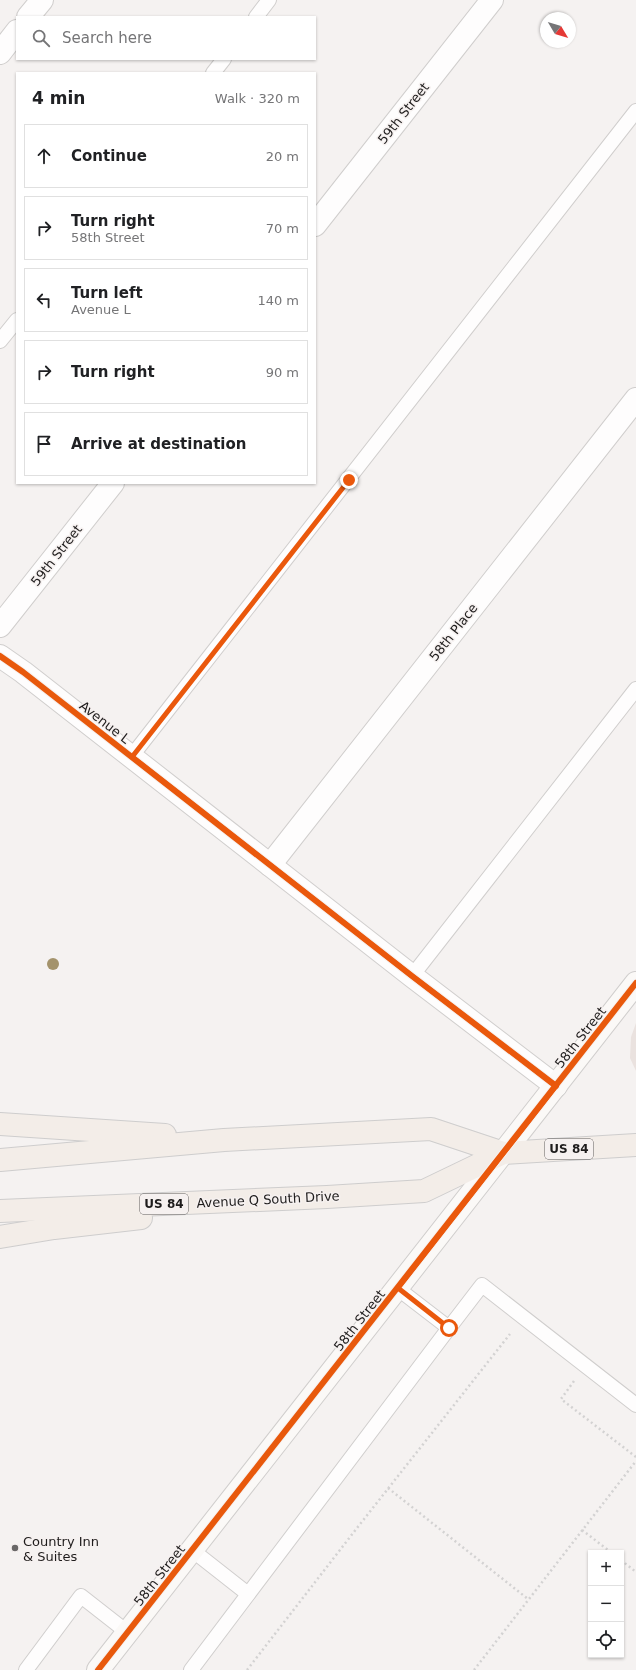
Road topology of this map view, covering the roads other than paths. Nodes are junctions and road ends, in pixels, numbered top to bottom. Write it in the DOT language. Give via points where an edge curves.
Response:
graph roads {
  1 [pos="42,0"];
  2 [pos="269,0"];
  3 [pos="492,0"];
  4 [pos="29,16"];
  5 [pos="257,16"];
  6 [pos="16,32"];
  7 [pos="0,53"];
  8 [pos="223,60"];
  9 [pos="214,72"];
  10 [pos="636,111"];
  11 [pos="316,224"];
  12 [pos="16,321"];
  13 [pos="0,341"];
  14 [pos="636,399"];
  15 [pos="112,484"];
  16 [pos="0,626"];
  17 [pos="0,656"];
  18 [pos="636,689"];
  19 [pos="132,757"];
  20 [pos="270,865"];
  21 [pos="412,976"];
  22 [pos="636,983"];
  23 [pos="556,1086"];
  24 [pos="0,1124"];
  25 [pos="224,1140"];
  26 [pos="636,1145"];
  27 [pos="503,1153"];
  28 [pos="0,1160"];
  29 [pos="327,1197"];
  30 [pos="0,1211"];
  31 [pos="0,1237"];
  32 [pos="398,1288"];
  33 [pos="449,1328"];
  34 [pos="636,1404"];
  35 [pos="192,1550"];
  36 [pos="248,1594"];
  37 [pos="127,1632"];
  38 [pos="26,1670"];
  39 [pos="98,1670"];
  40 [pos="191,1670"];
  1 -- 4 [label="street"];
  2 -- 5 [label="lane"];
  3 -- 11 [label="street, 59th Street"];
  6 -- 7 [label="street"];
  8 -- 9 [label="lane"];
  10 -- 19 [label="lane"];
  12 -- 13 [label="lane"];
  14 -- 20 [label="street, 58th Place"];
  15 -- 16 [label="street, 59th Street"];
  17 -- 19 [label="street, Avenue L"];
  18 -- 21 [label="lane"];
  19 -- 20 [label="street, Avenue L"];
  20 -- 21 [label="street, Avenue L"];
  21 -- 23 [label="street, Avenue L"];
  22 -- 23 [label="street, 58th Street"];
  23 -- 27 [label="street, 58th Street"];
  24 -- 25 [label="highway"];
  25 -- 27 [label="highway, Avenue Q South Drive / US 84" via="431,1129"];
  25 -- 28 [label="highway, Avenue Q South Drive / US 84"];
  26 -- 27 [label="highway, Avenue Q South Drive / US 84"];
  27 -- 29 [label="highway, Avenue Q South Drive / US 84" via="424,1190"];
  27 -- 32 [label="street, 58th Street"];
  29 -- 30 [label="highway, Avenue Q South Drive / US 84"];
  29 -- 31 [label="highway" via="54,1228"];
  32 -- 33 [label="lane"];
  32 -- 35 [label="street, 58th Street"];
  33 -- 34 [label="lane" via="482,1285"];
  33 -- 36 [label="lane"];
  35 -- 36 [label="lane"];
  35 -- 37 [label="street, 58th Street"];
  36 -- 40 [label="lane"];
  37 -- 38 [label="lane" via="81,1596"];
  37 -- 39 [label="street, 58th Street"];
}
